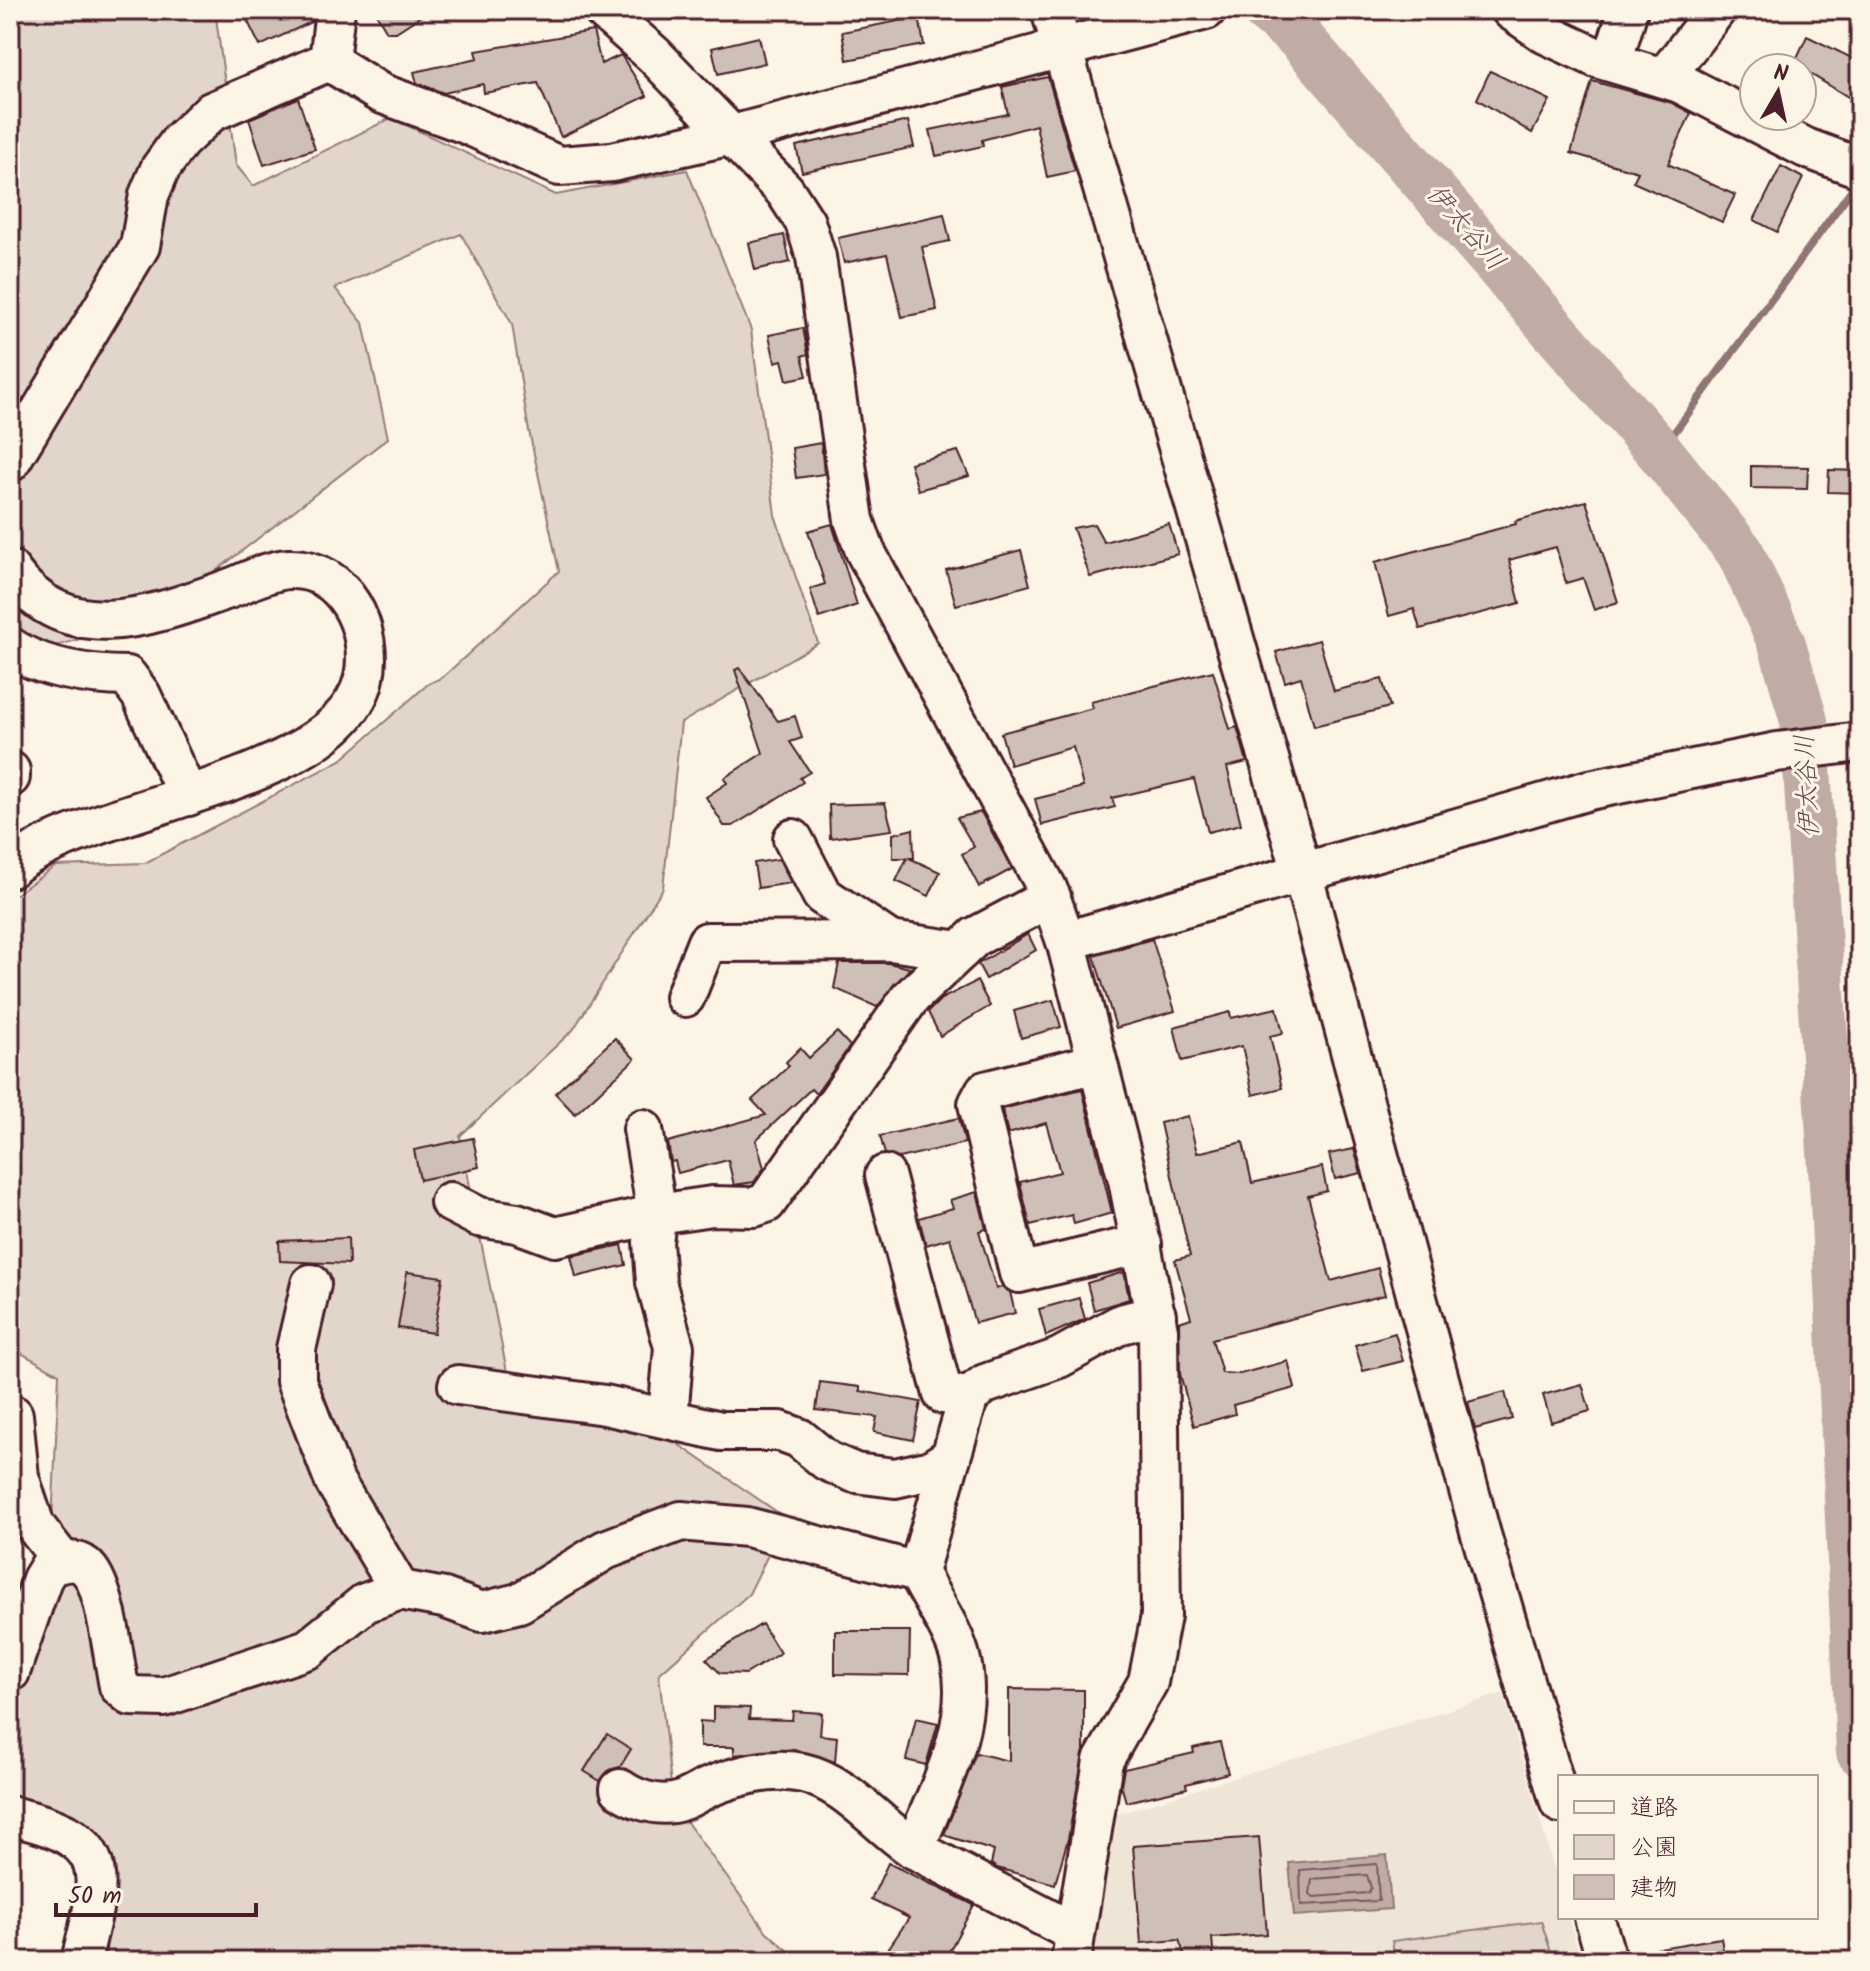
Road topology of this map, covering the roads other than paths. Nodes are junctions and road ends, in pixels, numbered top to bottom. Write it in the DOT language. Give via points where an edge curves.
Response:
graph roads {
  1 [pos="335,10"];
  2 [pos="1051,10"];
  3 [pos="1206,10"];
  4 [pos="1628,10"];
  5 [pos="1716,10"];
  6 [pos="607,11"];
  7 [pos="1519,13"];
  8 [pos="1064,48"];
  9 [pos="329,61"];
  10 [pos="1612,62"];
  11 [pos="1664,78"];
  12 [pos="732,135"];
  13 [pos="1856,167"];
  14 [pos="10,462"];
  15 [pos="10,570"];
  16 [pos="10,647"];
  17 [pos="1846,742"];
  18 [pos="188,796"];
  19 [pos="793,839"];
  20 [pos="10,868"];
  21 [pos="1302,872"];
  22 [pos="1051,897"];
  23 [pos="890,941"];
  24 [pos="1066,941"];
  25 [pos="960,951"];
  26 [pos="685,997"];
  27 [pos="1097,1063"];
  28 [pos="643,1129"];
  29 [pos="885,1175"];
  30 [pos="450,1202"];
  31 [pos="657,1214"];
  32 [pos="1142,1244"];
  33 [pos="311,1284"];
  34 [pos="1156,1315"];
  35 [pos="458,1385"];
  36 [pos="969,1396"];
  37 [pos="13,1415"];
  38 [pos="668,1417"];
  39 [pos="951,1457"];
  40 [pos="63,1562"];
  41 [pos="918,1572"];
  42 [pos="400,1590"];
  43 [pos="10,1672"];
  44 [pos="620,1789"];
  45 [pos="1558,1796"];
  46 [pos="10,1816"];
  47 [pos="914,1849"];
  48 [pos="1595,1919"];
  49 [pos="1072,1946"];
  50 [pos="81,1961"];
  51 [pos="1607,1961"];
  1 -- 9 [label="street"];
  2 -- 8 [label="street"];
  3 -- 8 [label="street"];
  4 -- 10 [label="street"];
  5 -- 11 [label="street"];
  6 -- 12 [label="street"];
  7 -- 10 [label="street" via="1546,34"];
  8 -- 12 [label="street"];
  8 -- 21 [label="street"];
  9 -- 12 [label="street" via="380,93 559,166 612,162"];
  9 -- 14 [label="street" via="211,112 180,141 149,195 140,246"];
  10 -- 11 [label="street"];
  11 -- 13 [label="street"];
  12 -- 22 [label="street" via="785,191 805,222 816,257 854,520 865,551"];
  15 -- 18 [label="street" via="54,608 113,622 159,615 290,569 338,588 355,608 365,634 363,682 332,728 252,774"];
  16 -- 18 [label="street" via="36,660 127,676"];
  17 -- 21 [label="street" via="1589,790"];
  18 -- 20 [label="street" via="42,846"];
  19 -- 23 [label="street" via="822,895"];
  21 -- 24 [label="street"];
  21 -- 45 [label="street" via="1480,1531"];
  22 -- 24 [label="street"];
  22 -- 25 [label="street" via="975,937"];
  23 -- 25 [label="street"];
  23 -- 26 [label="street" via="707,942"];
  24 -- 27 [label="street"];
  25 -- 31 [label="street" via="910,998 766,1203"];
  27 -- 32 [label="street"];
  27 -- 32 [label="street" via="985,1091 978,1104 1019,1273"];
  28 -- 31 [label="street"];
  29 -- 36 [label="street" via="943,1394"];
  30 -- 31 [label="street" via="479,1217 555,1237"];
  31 -- 38 [label="street" via="656,1282 674,1347"];
  32 -- 34 [label="street"];
  33 -- 42 [label="street" via="296,1349 296,1381 335,1482"];
  34 -- 36 [label="street" via="1121,1324 1059,1358 985,1384"];
  34 -- 49 [label="street" via="1161,1616 1148,1682 1103,1761"];
  35 -- 38 [label="street"];
  36 -- 39 [label="street"];
  37 -- 40 [label="street" via="19,1477 35,1526"];
  38 -- 39 [label="street" via="721,1431 780,1431 855,1473 895,1478 931,1470"];
  39 -- 41 [label="street"];
  40 -- 42 [label="street" via="84,1564 97,1578 119,1686 131,1696 164,1697 308,1649 365,1603"];
  40 -- 43 [label="street" via="50,1566 42,1579"];
  41 -- 42 [label="street" via="747,1527 681,1521 605,1550 519,1603 482,1612"];
  41 -- 47 [label="street" via="961,1658 965,1702 956,1745"];
  44 -- 47 [label="street" via="634,1799 673,1803 727,1779 803,1773 840,1788"];
  46 -- 50 [label="street" via="46,1823 78,1838 91,1860 97,1883"];
  47 -- 49 [label="street"];
  48 -- 51 [label="street"];
}
